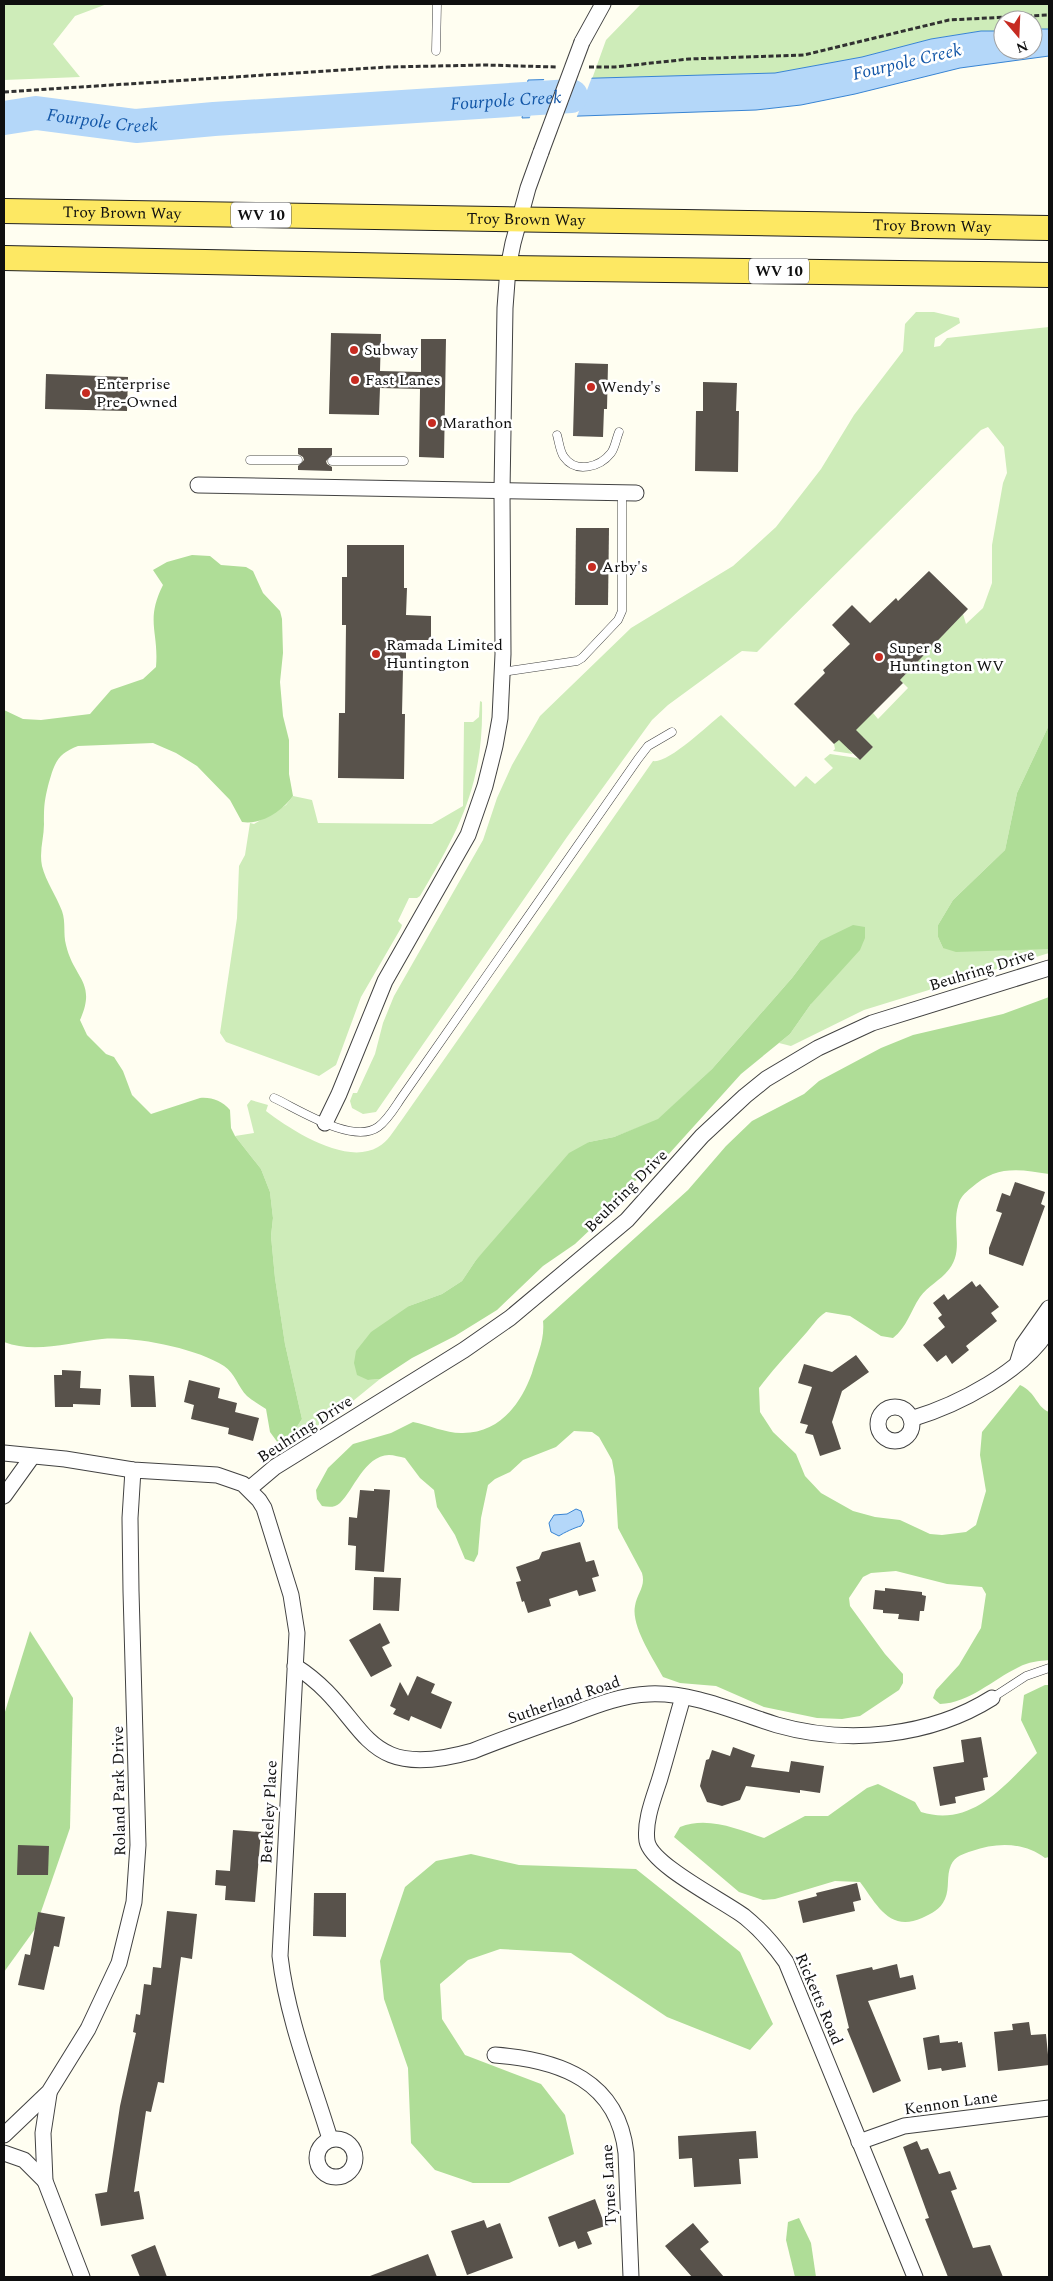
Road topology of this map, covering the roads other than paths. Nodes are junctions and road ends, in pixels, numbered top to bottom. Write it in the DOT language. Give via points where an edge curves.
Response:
graph roads {
  1 [pos="437,4"];
  2 [pos="603,4"];
  3 [pos="436,51"];
  4 [pos="4,211"];
  5 [pos="519,219"];
  6 [pos="1049,228"];
  7 [pos="4,258"];
  8 [pos="508,268"];
  9 [pos="1049,275"];
  10 [pos="618,432"];
  11 [pos="557,435"];
  12 [pos="250,460"];
  13 [pos="298,460"];
  14 [pos="332,461"];
  15 [pos="404,461"];
  16 [pos="198,485"];
  17 [pos="502,490"];
  18 [pos="629,493"];
  19 [pos="502,672"];
  20 [pos="672,732"];
  21 [pos="1049,968"];
  22 [pos="274,1098"];
  23 [pos="325,1123"];
  24 [pos="1049,1308"];
  25 [pos="1049,1329"];
  26 [pos="1018,1361"];
  27 [pos="911,1419"];
  28 [pos="4,1454"];
  29 [pos="32,1457"];
  30 [pos="133,1470"];
  31 [pos="249,1489"];
  32 [pos="4,1496"];
  33 [pos="295,1666"];
  34 [pos="1049,1668"];
  35 [pos="683,1697"];
  36 [pos="992,1698"];
  37 [pos="495,2055"];
  38 [pos="49,2092"];
  39 [pos="1049,2108"];
  40 [pos="4,2135"];
  41 [pos="330,2139"];
  42 [pos="859,2142"];
  43 [pos="4,2153"];
  44 [pos="45,2181"];
  45 [pos="82,2277"];
  46 [pos="631,2277"];
  47 [pos="915,2277"];
  1 -- 3 [label="lane"];
  2 -- 5 [label="street, bridge" via="582,42"];
  4 -- 5 [label="main road, Troy Brown Way / WV 10"];
  5 -- 6 [label="main road, Troy Brown Way / WV 10"];
  5 -- 8 [label="street"];
  7 -- 8 [label="main road, WV 10"];
  8 -- 9 [label="main road, WV 10"];
  8 -- 17 [label="street"];
  10 -- 11 [label="lane" via="612,452 602,462 589,467 569,464"];
  12 -- 13 [label="lane"];
  14 -- 15 [label="lane"];
  16 -- 17 [label="street"];
  17 -- 18 [label="street"];
  17 -- 19 [label="street"];
  18 -- 19 [label="lane" via="622,611 618,620 582,658"];
  19 -- 23 [label="street" via="495,746 486,786 468,835 385,981 340,1094"];
  20 -- 23 [label="lane" via="648,746 638,759 386,1120 377,1128 356,1133"];
  21 -- 31 [label="street, Beuhring Drive" via="872,1023 818,1048 766,1080 702,1136 627,1220 510,1318 464,1350 281,1462"];
  22 -- 23 [label="lane"];
  24 -- 26 [label="street" via="1023,1345"];
  25 -- 26 [label="street" via="1034,1351"];
  26 -- 27 [label="street" via="992,1382 963,1398"];
  28 -- 29 [label="street"];
  29 -- 30 [label="street"];
  29 -- 32 [label="street"];
  30 -- 31 [label="street" via="217,1475"];
  30 -- 38 [label="street, Roland Park Drive" via="130,1518 138,1844 134,1902 118,1963 104,1998"];
  31 -- 33 [label="street, Berkeley Place" via="269,1519 291,1595 297,1633"];
  33 -- 35 [label="street, Sutherland Road" via="316,1681 370,1742 389,1754 421,1760 456,1756 626,1697 649,1694"];
  33 -- 41 [label="street, Berkeley Place" via="280,1956 296,2028"];
  34 -- 36 [label="lane" via="1026,1676"];
  35 -- 36 [label="street, Sutherland Road" via="803,1732 846,1737 889,1733 940,1722 970,1711"];
  35 -- 42 [label="street, Ricketts Road" via="652,1805 647,1843 668,1867 733,1908 756,1927 786,1962"];
  37 -- 46 [label="street, Tynes Lane" via="520,2057 560,2067 587,2082 611,2106 624,2135"];
  38 -- 40 [label="street, Roland Park Drive"];
  38 -- 44 [label="street, Roland Park Drive" via="43,2133"];
  39 -- 42 [label="street, Kennon Lane" via="904,2126"];
  42 -- 47 [label="street, Ricketts Road"];
  43 -- 44 [label="street" via="24,2160"];
  44 -- 45 [label="street"];
}
